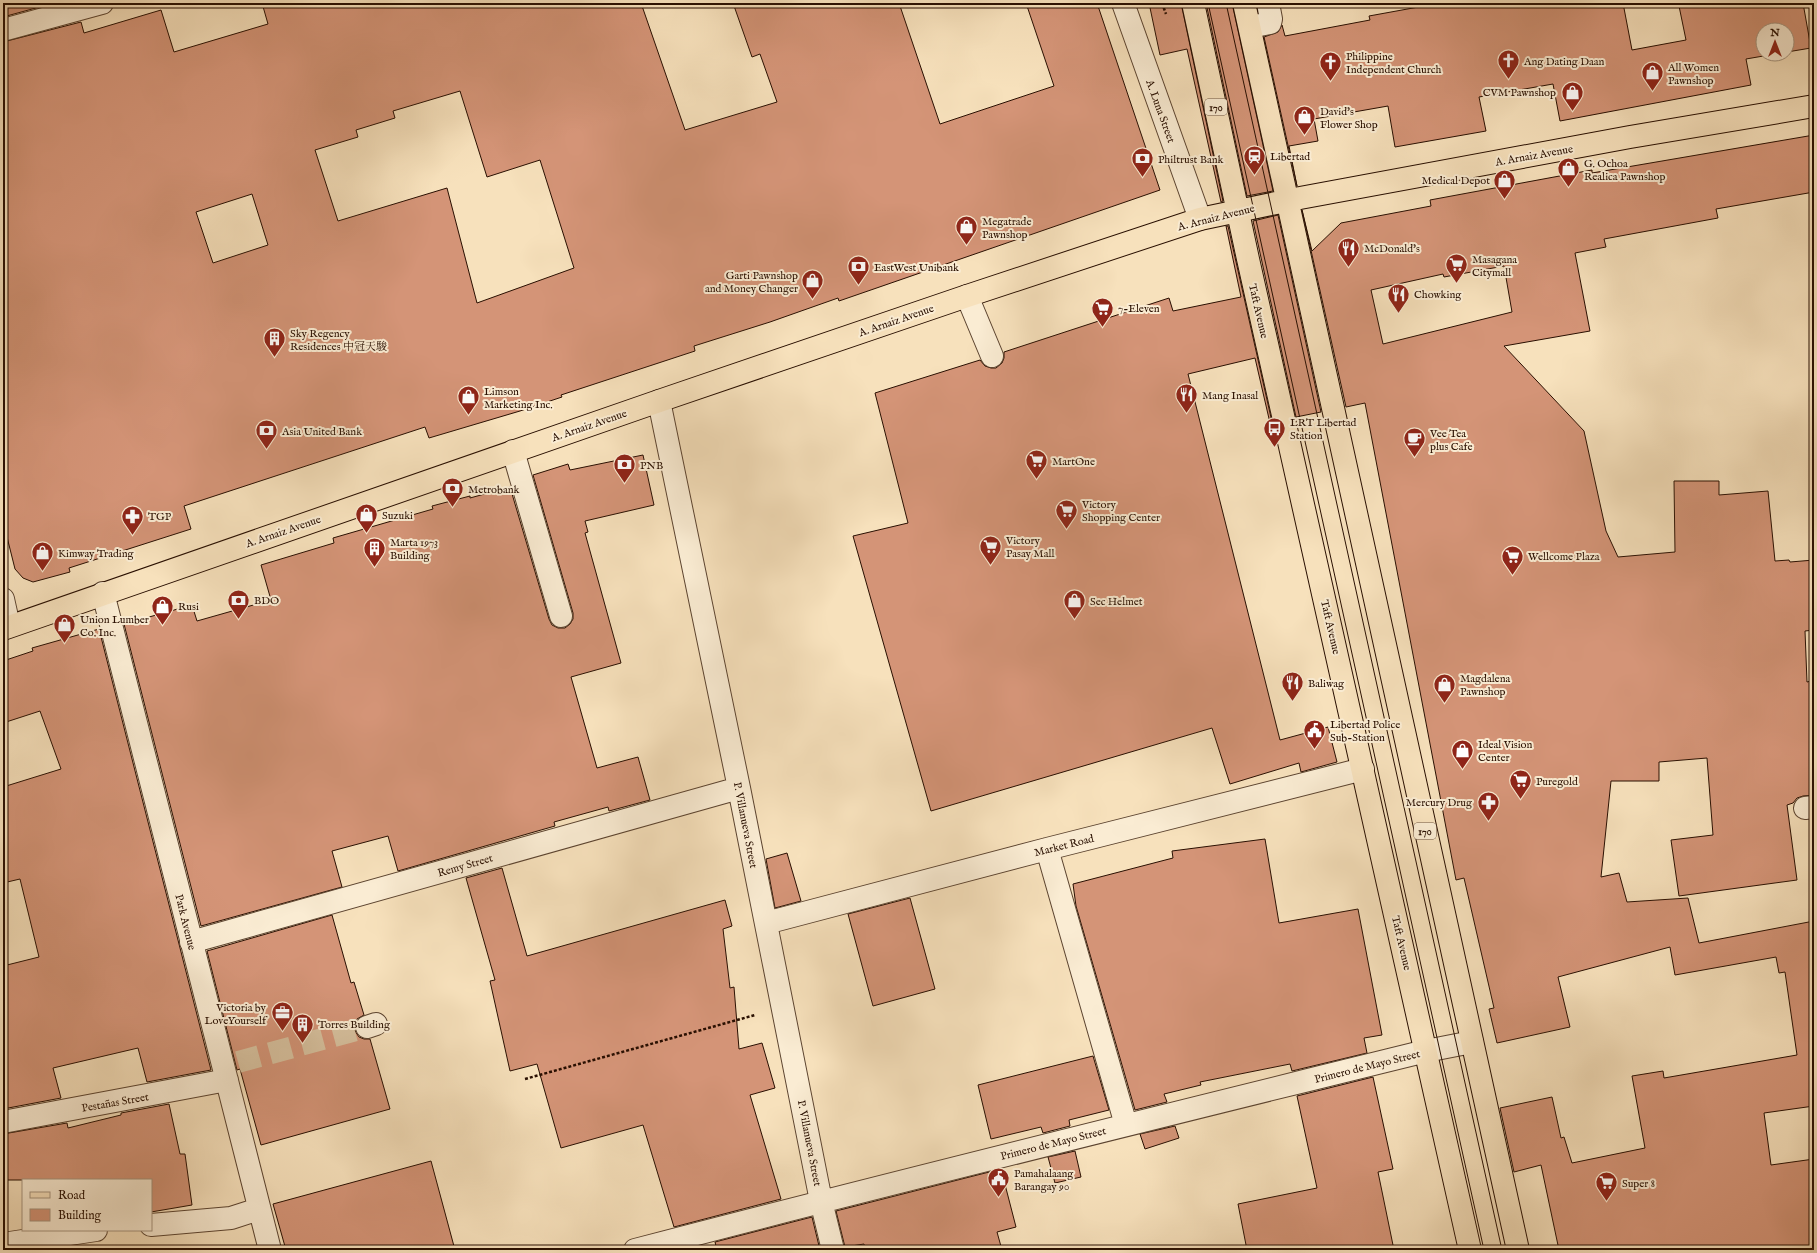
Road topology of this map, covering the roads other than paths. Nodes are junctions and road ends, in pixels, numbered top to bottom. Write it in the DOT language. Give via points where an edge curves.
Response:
graph roads {
  1 [pos="102,3"];
  2 [pos="1123,3"];
  3 [pos="1193,3"];
  4 [pos="1244,3"];
  5 [pos="1268,3"];
  6 [pos="1250,28"];
  7 [pos="3,30"];
  8 [pos="1814,106"];
  9 [pos="1288,201"];
  10 [pos="1238,211"];
  11 [pos="1200,219"];
  12 [pos="967,296"];
  13 [pos="992,356"];
  14 [pos="658,401"];
  15 [pos="513,452"];
  16 [pos="103,593"];
  17 [pos="3,598"];
  18 [pos="561,616"];
  19 [pos="6,628"];
  20 [pos="1363,769"];
  21 [pos="739,788"];
  22 [pos="1047,849"];
  23 [pos="766,923"];
  24 [pos="191,942"];
  25 [pos="1472,1042"];
  26 [pos="1426,1051"];
  27 [pos="229,1069"];
  28 [pos="3,1122"];
  29 [pos="1126,1125"];
  30 [pos="821,1201"];
  31 [pos="259,1209"];
  32 [pos="152,1225"];
  33 [pos="89,1231"];
  34 [pos="3,1244"];
  35 [pos="270,1250"];
  36 [pos="635,1250"];
  37 [pos="833,1250"];
  38 [pos="1470,1250"];
  39 [pos="1518,1250"];
  1 -- 7 [label="street"];
  2 -- 11 [label="street, A. Luna Street"];
  3 -- 10 [label="main road, Taft Avenue / 170"];
  4 -- 6 [label="main road, 170"];
  5 -- 6 [label="street" via="1270,23"];
  6 -- 9 [label="main road, 170"];
  8 -- 9 [label="main road, A. Arnaiz Avenue" via="1630,137"];
  9 -- 10 [label="main road, A. Arnaiz Avenue"];
  9 -- 25 [label="main road, 170"];
  10 -- 11 [label="main road, A. Arnaiz Avenue"];
  10 -- 20 [label="main road, Taft Avenue / 170"];
  11 -- 12 [label="main road, A. Arnaiz Avenue"];
  12 -- 13 [label="street"];
  12 -- 14 [label="main road, A. Arnaiz Avenue"];
  14 -- 15 [label="main road, A. Arnaiz Avenue"];
  14 -- 21 [label="street, P. Villanueva Street"];
  15 -- 16 [label="main road, A. Arnaiz Avenue"];
  15 -- 18 [label="street"];
  16 -- 19 [label="main road, A. Arnaiz Avenue"];
  16 -- 24 [label="street, Park Avenue"];
  17 -- 19 [label="street"];
  20 -- 22 [label="street, Market Road"];
  20 -- 26 [label="main road, Taft Avenue / 170"];
  21 -- 23 [label="street, P. Villanueva Street"];
  21 -- 24 [label="street, Remy Street"];
  22 -- 23 [label="street, Market Road"];
  22 -- 29 [label="street"];
  23 -- 30 [label="street, P. Villanueva Street"];
  24 -- 27 [label="street, Park Avenue"];
  25 -- 26 [label="street, Primero de Mayo Street"];
  25 -- 39 [label="main road, 170"];
  26 -- 29 [label="street, Primero de Mayo Street"];
  26 -- 38 [label="main road, Taft Avenue / 170"];
  27 -- 28 [label="street, Pestañas Street"];
  27 -- 31 [label="street, Park Avenue"];
  29 -- 30 [label="street, Primero de Mayo Street"];
  30 -- 36 [label="street, Primero de Mayo Street"];
  30 -- 37 [label="street, P. Villanueva Street"];
  31 -- 32 [label="street" via="231,1218"];
  31 -- 35 [label="street, Park Avenue"];
  33 -- 34 [label="street"];
}
